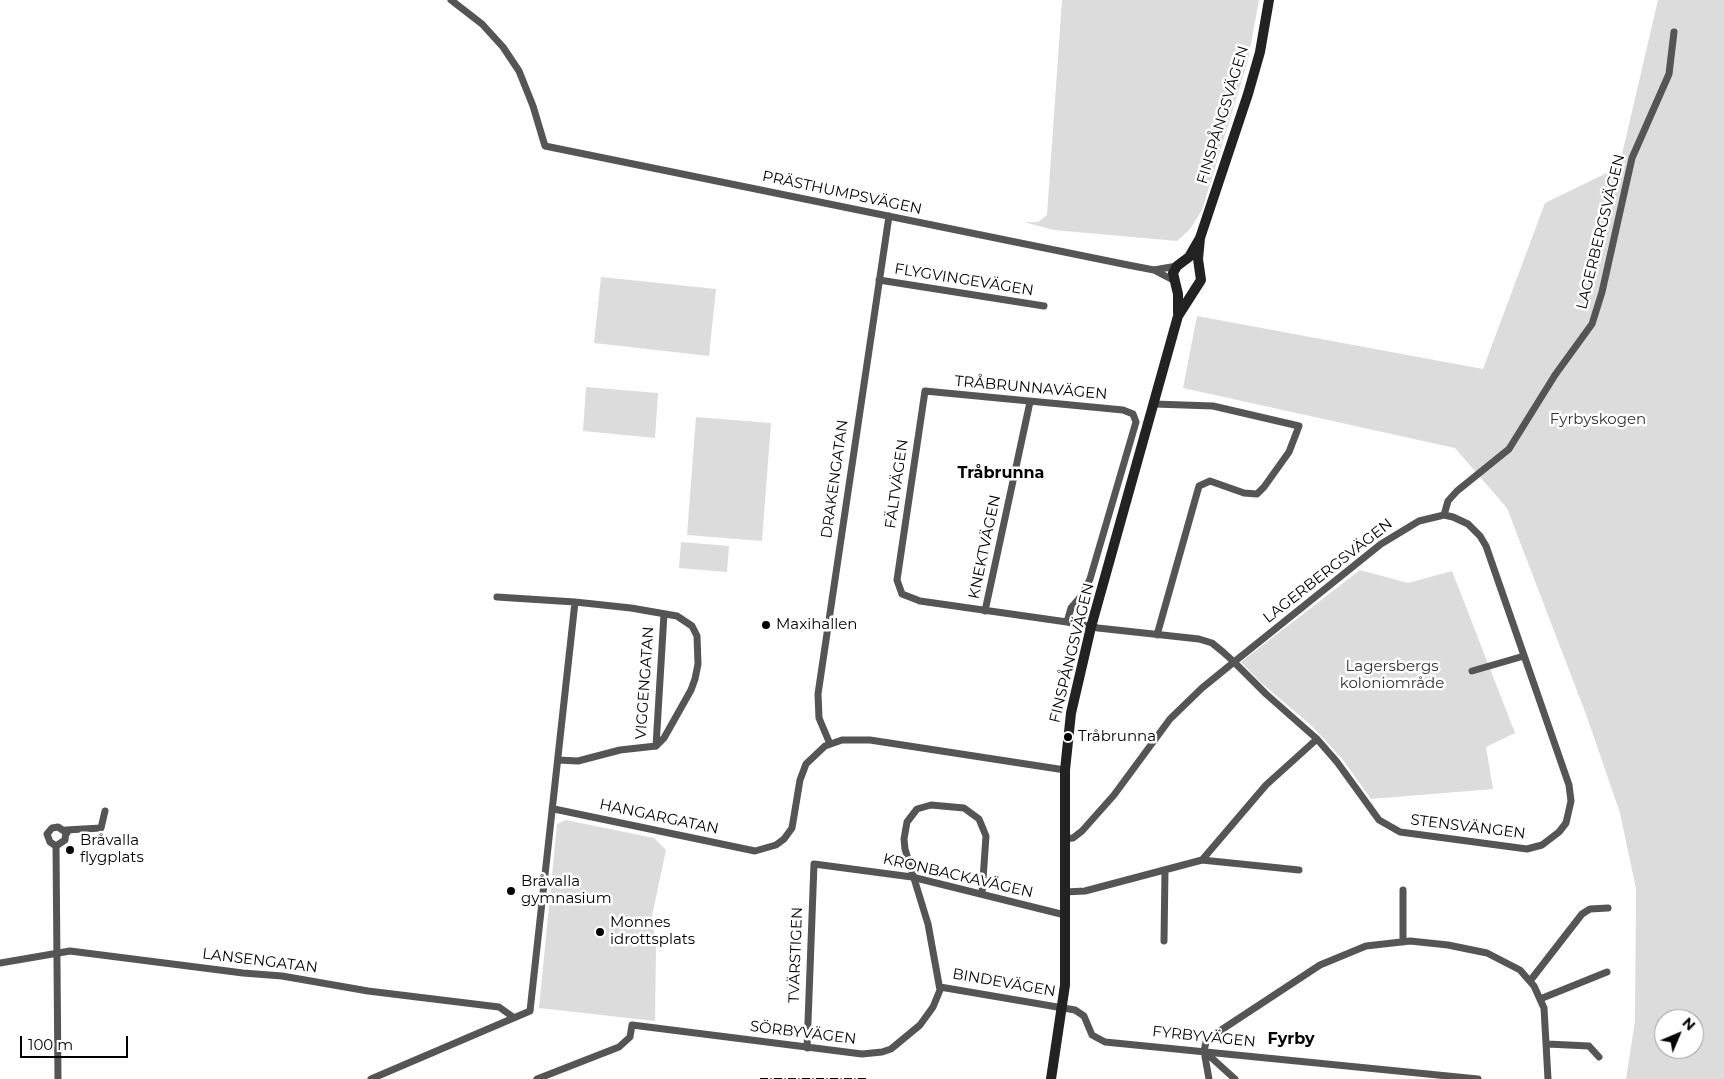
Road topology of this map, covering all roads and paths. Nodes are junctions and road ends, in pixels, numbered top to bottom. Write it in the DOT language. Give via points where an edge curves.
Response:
graph roads {
  1 [pos="451,0"];
  2 [pos="1269,0"];
  3 [pos="1674,32"];
  4 [pos="889,216"];
  5 [pos="1200,238"];
  6 [pos="1180,264"];
  7 [pos="1200,269"];
  8 [pos="1154,270"];
  9 [pos="879,280"];
  10 [pos="1175,283"];
  11 [pos="1194,289"];
  12 [pos="1044,306"];
  13 [pos="1178,316"];
  14 [pos="925,391"];
  15 [pos="1030,402"];
  16 [pos="1154,404"];
  17 [pos="1444,515"];
  18 [pos="897,580"];
  19 [pos="497,597"];
  20 [pos="576,602"];
  21 [pos="985,610"];
  22 [pos="664,614"];
  23 [pos="1067,622"];
  24 [pos="1091,627"];
  25 [pos="1157,635"];
  26 [pos="1524,656"];
  27 [pos="1234,662"];
  28 [pos="1472,671"];
  29 [pos="1316,738"];
  30 [pos="830,744"];
  31 [pos="656,746"];
  32 [pos="558,760"];
  33 [pos="1065,770"];
  34 [pos="554,809"];
  35 [pos="105,811"];
  36 [pos="67,833"];
  37 [pos="1064,838"];
  38 [pos="56,846"];
  39 [pos="1202,860"];
  40 [pos="814,864"];
  41 [pos="1165,870"];
  42 [pos="1299,870"];
  43 [pos="912,877"];
  44 [pos="1403,890"];
  45 [pos="1065,892"];
  46 [pos="982,894"];
  47 [pos="1608,908"];
  48 [pos="1066,915"];
  49 [pos="1164,941"];
  50 [pos="1403,942"];
  51 [pos="58,953"];
  52 [pos="0,962"];
  53 [pos="1607,972"];
  54 [pos="1530,981"];
  55 [pos="940,987"];
  56 [pos="1540,999"];
  57 [pos="1063,1008"];
  58 [pos="513,1017"];
  59 [pos="1547,1044"];
  60 [pos="807,1048"];
  61 [pos="1204,1050"];
  62 [pos="1599,1057"];
  63 [pos="58,1079"];
  64 [pos="371,1079"];
  65 [pos="537,1079"];
  66 [pos="1051,1079"];
  67 [pos="1056,1079"];
  68 [pos="1208,1079"];
  69 [pos="1235,1079"];
  70 [pos="1478,1079"];
  71 [pos="1548,1079"];
  1 -- 4 [label="street, PRÄSTHUMPSVÄGEN" via="482,24 519,70 545,146"];
  2 -- 5 [label="main road, FINSPÅNGSVÄGEN" via="1260,52 1248,94"];
  3 -- 17 [label="street, LAGERBERGSVÄGEN" via="1669,74 1632,158 1592,324 1555,375 1509,449 1457,491 1448,501"];
  4 -- 8 [label="street, PRÄSTHUMPSVÄGEN"];
  4 -- 9 [label="street, DRAKENGATAN"];
  5 -- 6 [label="main road, FINSPÅNGSVÄGEN"];
  5 -- 7 [label="main road, FINSPÅNGSVÄGEN"];
  6 -- 7 [label="main road" via="1191,262"];
  6 -- 8 [label="street, PRÄSTHUMPSVÄGEN"];
  6 -- 10 [label="main road, FINSPÅNGSVÄGEN" via="1173,273"];
  7 -- 11 [label="main road, FINSPÅNGSVÄGEN" via="1201,280"];
  8 -- 10 [label="street, PRÄSTHUMPSVÄGEN"];
  9 -- 12 [label="street, FLYGVINGEVÄGEN"];
  9 -- 30 [label="street, DRAKENGATAN" via="818,694 818,718"];
  10 -- 11 [label="main road" via="1183,290"];
  10 -- 13 [label="main road, FINSPÅNGSVÄGEN"];
  11 -- 13 [label="main road, FINSPÅNGSVÄGEN"];
  13 -- 16 [label="main road, FINSPÅNGSVÄGEN"];
  14 -- 15 [label="street, TRÅBRUNNAVÄGEN"];
  14 -- 18 [label="street, FÄLTVÄGEN"];
  15 -- 21 [label="street, KNEKTVÄGEN"];
  15 -- 23 [label="street, TRÅBRUNNAVÄGEN" via="1123,410 1133,414 1136,422 1090,579 1071,608"];
  16 -- 24 [label="main road, FINSPÅNGSVÄGEN"];
  16 -- 25 [label="street" via="1213,406 1300,426 1289,452 1257,494 1244,493 1210,481 1199,486"];
  17 -- 26 [label="street, STENSVÄNGEN" via="1460,519 1480,536"];
  17 -- 27 [label="street, LAGERBERGSVÄGEN" via="1419,521 1381,544"];
  18 -- 21 [label="street, STENSVÄNGEN" via="902,594 920,601"];
  19 -- 20 [label="street"];
  20 -- 22 [label="street"];
  20 -- 32 [label="street"];
  21 -- 23 [label="street, STENSVÄNGEN"];
  22 -- 31 [label="street, VIGGENGATAN"];
  22 -- 31 [label="street" via="677,616 692,626 697,636 698,664 691,690 664,738"];
  23 -- 24 [label="street, STENSVÄNGEN"];
  24 -- 25 [label="street, STENSVÄNGEN"];
  24 -- 33 [label="main road, FINSPÅNGSVÄGEN" via="1071,713"];
  25 -- 27 [label="street, STENSVÄNGEN" via="1205,641"];
  26 -- 28 [label="street"];
  26 -- 29 [label="street, STENSVÄNGEN" via="1571,792 1571,808 1566,822 1555,837 1542,845 1512,848 1392,829 1379,820"];
  27 -- 29 [label="street, STENSVÄNGEN"];
  27 -- 37 [label="street, LAGERBERGSVÄGEN" via="1170,719 1114,795 1082,831 1074,838"];
  29 -- 39 [label="street" via="1266,785"];
  30 -- 33 [label="street, HANGARGATAN" via="851,739 870,740"];
  30 -- 34 [label="street, HANGARGATAN" via="812,757 802,771 792,828 784,839 766,850 744,849"];
  31 -- 32 [label="street, VIGGENGATAN" via="620,750 578,761"];
  32 -- 34 [label="street"];
  33 -- 37 [label="main road, FINSPÅNGSVÄGEN"];
  34 -- 58 [label="street" via="530,1011"];
  35 -- 36 [label="street" via="100,828 66,830"];
  36 -- 38 [label="street" via="65,840"];
  36 -- 38 [label="street" via="58,827 52,828 47,834"];
  37 -- 45 [label="main road, FINSPÅNGSVÄGEN"];
  38 -- 51 [label="street"];
  39 -- 41 [label="street"];
  39 -- 42 [label="street"];
  40 -- 43 [label="street, KRONBACKAVÄGEN"];
  40 -- 60 [label="street, TVÄRSTIGEN"];
  41 -- 45 [label="street" via="1084,891"];
  41 -- 49 [label="street"];
  43 -- 46 [label="street, KRONBACKAVÄGEN"];
  43 -- 46 [label="street" via="904,839 911,815 931,805 964,808 979,819 986,836"];
  43 -- 55 [label="street" via="928,924"];
  44 -- 50 [label="street"];
  45 -- 48 [label="main road, FINSPÅNGSVÄGEN"];
  46 -- 48 [label="street, KRONBACKAVÄGEN"];
  47 -- 54 [label="street" via="1590,908 1582,914"];
  48 -- 57 [label="main road, FINSPÅNGSVÄGEN"];
  50 -- 54 [label="street" via="1448,945 1487,953 1512,964"];
  50 -- 61 [label="street" via="1354,949 1320,965 1212,1036"];
  51 -- 52 [label="street, LANSENGATAN"];
  51 -- 58 [label="street, LANSENGATAN" via="70,951 282,976 377,992 498,1006"];
  51 -- 63 [label="street"];
  53 -- 56 [label="street"];
  54 -- 56 [label="street"];
  55 -- 57 [label="street, BINDEVÄGEN"];
  55 -- 60 [label="street, SÖRBYVÄGEN" via="933,1007 920,1025 891,1049 862,1054"];
  56 -- 59 [label="street"];
  57 -- 61 [label="street, FYRBYVÄGEN" via="1082,1014 1092,1035 1099,1040"];
  57 -- 66 [label="main road, FINSPÅNGSVÄGEN"];
  57 -- 67 [label="main road, FINSPÅNGSVÄGEN" via="1065,1025"];
  58 -- 64 [label="street"];
  59 -- 62 [label="street" via="1589,1046"];
  59 -- 71 [label="street"];
  60 -- 65 [label="street, SÖRBYVÄGEN" via="632,1025 630,1037 619,1047"];
  61 -- 68 [label="street"];
  61 -- 69 [label="street"];
  61 -- 70 [label="street, FYRBYVÄGEN"];
}
